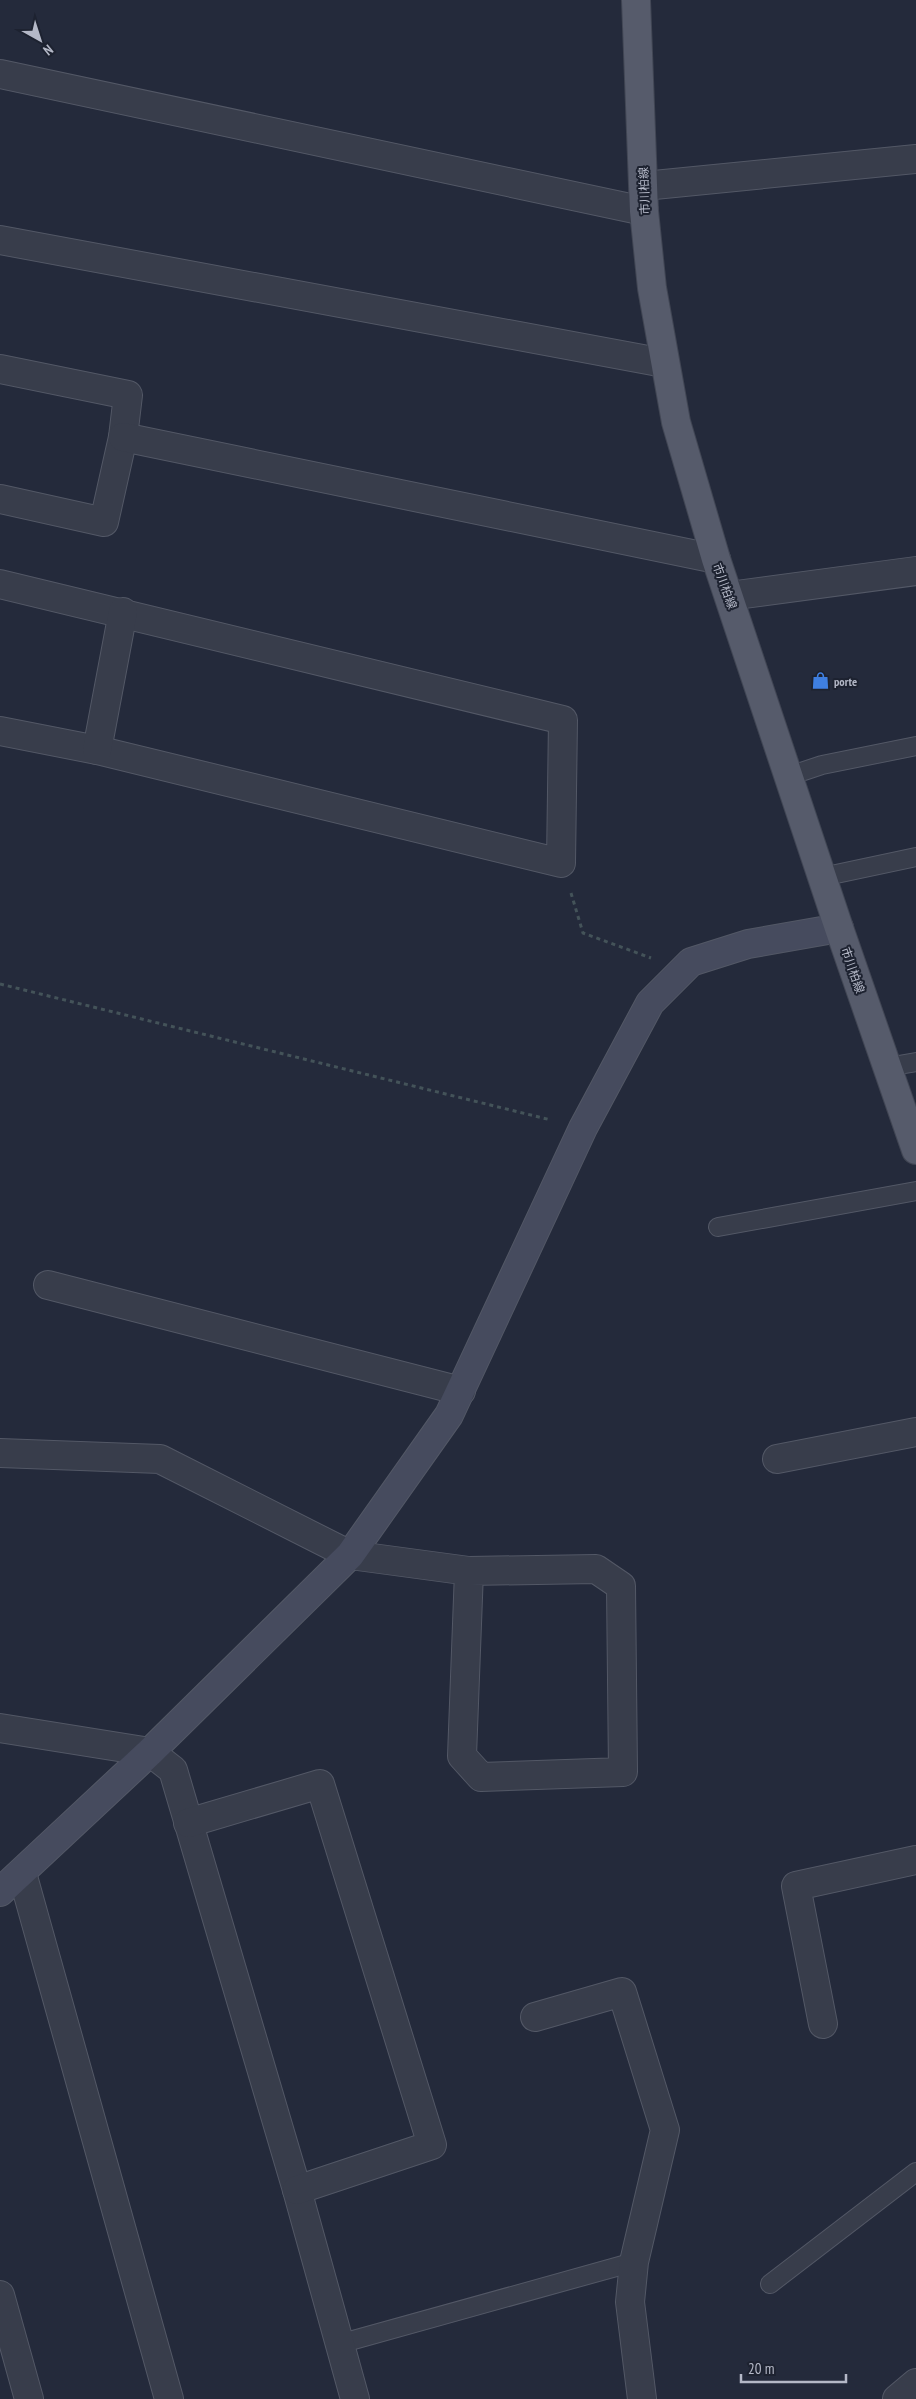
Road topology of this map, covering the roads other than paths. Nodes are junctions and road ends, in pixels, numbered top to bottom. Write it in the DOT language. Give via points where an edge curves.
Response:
graph roads {
  1 [pos="636,0"];
  2 [pos="0,74"];
  3 [pos="916,159"];
  4 [pos="644,198"];
  5 [pos="0,240"];
  6 [pos="664,363"];
  7 [pos="0,369"];
  8 [pos="123,437"];
  9 [pos="0,499"];
  10 [pos="716,559"];
  11 [pos="916,571"];
  12 [pos="0,584"];
  13 [pos="729,596"];
  14 [pos="123,612"];
  15 [pos="0,731"];
  16 [pos="916,746"];
  17 [pos="97,750"];
  18 [pos="789,776"];
  19 [pos="916,857"];
  20 [pos="822,876"];
  21 [pos="839,928"];
  22 [pos="916,1062"];
  23 [pos="887,1067"];
  24 [pos="916,1150"];
  25 [pos="916,1192"];
  26 [pos="718,1227"];
  27 [pos="48,1285"];
  28 [pos="460,1391"];
  29 [pos="916,1432"];
  30 [pos="0,1453"];
  31 [pos="777,1459"];
  32 [pos="350,1555"];
  33 [pos="469,1571"];
  34 [pos="0,1728"];
  35 [pos="150,1752"];
  36 [pos="188,1823"];
  37 [pos="916,1860"];
  38 [pos="22,1874"];
  39 [pos="0,1892"];
  40 [pos="535,2017"];
  41 [pos="823,2024"];
  42 [pos="916,2172"];
  43 [pos="297,2190"];
  44 [pos="634,2262"];
  45 [pos="770,2284"];
  46 [pos="0,2295"];
  47 [pos="339,2344"];
  48 [pos="916,2383"];
  49 [pos="29,2399"];
  50 [pos="169,2399"];
  51 [pos="355,2399"];
  52 [pos="642,2399"];
  53 [pos="897,2399"];
  1 -- 4 [label="main road, 市川柏線"];
  2 -- 4 [label="street"];
  3 -- 4 [label="street"];
  4 -- 6 [label="main road, 市川柏線" via="652,288"];
  5 -- 6 [label="street"];
  6 -- 10 [label="main road, 市川柏線" via="676,422"];
  7 -- 8 [label="street" via="128,394"];
  8 -- 9 [label="street" via="104,522"];
  8 -- 10 [label="street"];
  10 -- 13 [label="main road, 市川柏線"];
  11 -- 13 [label="street"];
  12 -- 14 [label="street"];
  13 -- 18 [label="main road, 市川柏線"];
  14 -- 17 [label="street"];
  14 -- 17 [label="street" via="563,720 561,863"];
  15 -- 17 [label="street"];
  16 -- 18 [label="lane" via="822,765"];
  18 -- 20 [label="main road, 市川柏線"];
  19 -- 20 [label="lane"];
  20 -- 21 [label="main road, 市川柏線"];
  21 -- 23 [label="main road, 市川柏線"];
  21 -- 28 [label="street" via="748,944 691,962 650,1002 583,1128"];
  22 -- 23 [label="lane"];
  23 -- 24 [label="main road, 市川柏線"];
  25 -- 26 [label="lane"];
  27 -- 28 [label="street"];
  28 -- 32 [label="street" via="450,1415"];
  29 -- 31 [label="street"];
  30 -- 32 [label="street" via="160,1459"];
  32 -- 33 [label="street"];
  32 -- 35 [label="street"];
  33 -- 33 [label="street" via="596,1569 621,1586 623,1772 482,1777 462,1756"];
  34 -- 35 [label="street"];
  35 -- 36 [label="street" via="173,1770"];
  35 -- 38 [label="street"];
  36 -- 43 [label="street"];
  36 -- 43 [label="street" via="320,1784 432,2145"];
  37 -- 41 [label="street" via="796,1886"];
  38 -- 39 [label="street"];
  38 -- 50 [label="street"];
  40 -- 44 [label="street" via="622,1992 665,2130"];
  42 -- 45 [label="lane"];
  43 -- 47 [label="street"];
  44 -- 47 [label="lane"];
  44 -- 52 [label="street" via="630,2302"];
  46 -- 49 [label="street"];
  47 -- 51 [label="street"];
  48 -- 53 [label="street"];
}
